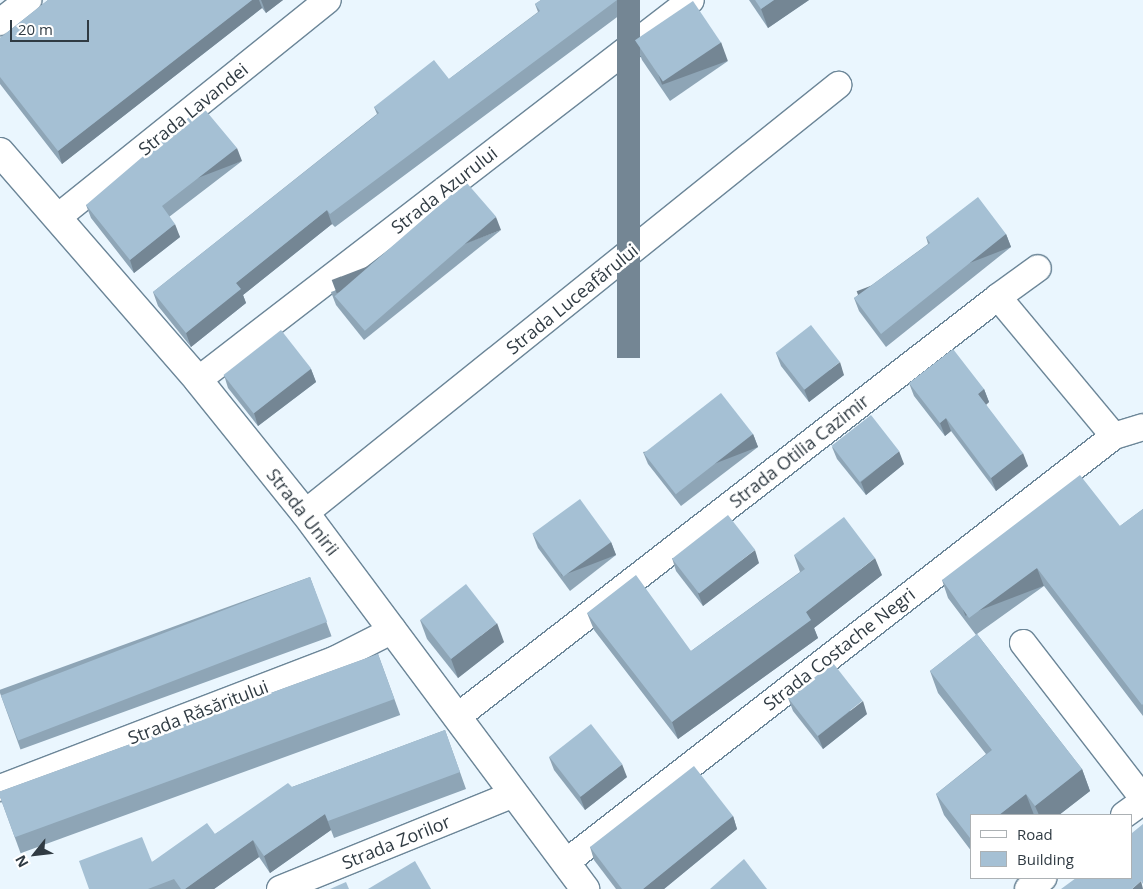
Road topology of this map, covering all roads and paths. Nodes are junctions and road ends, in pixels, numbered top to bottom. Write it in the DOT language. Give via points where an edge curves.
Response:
graph roads {
  1 [pos="28,0"];
  2 [pos="328,0"];
  3 [pos="691,0"];
  4 [pos="0,22"];
  5 [pos="838,85"];
  6 [pos="0,152"];
  7 [pos="58,217"];
  8 [pos="1038,268"];
  9 [pos="998,297"];
  10 [pos="198,380"];
  11 [pos="1143,427"];
  12 [pos="1114,436"];
  13 [pos="305,513"];
  14 [pos="393,630"];
  15 [pos="1024,643"];
  16 [pos="458,717"];
  17 [pos="0,788"];
  18 [pos="512,794"];
  19 [pos="1143,799"];
  20 [pos="1125,814"];
  21 [pos="565,863"];
  22 [pos="1042,879"];
  23 [pos="280,889"];
  24 [pos="585,889"];
  25 [pos="1028,889"];
  1 -- 4 [label="street"];
  2 -- 7 [label="street, Strada Lavandei"];
  3 -- 10 [label="street, Strada Azurului"];
  5 -- 13 [label="street, Strada Luceafǎrului"];
  6 -- 7 [label="street, Strada Unirii"];
  7 -- 10 [label="street, Strada Unirii"];
  8 -- 9 [label="street, Strada Otilia Cazimir"];
  9 -- 12 [label="street"];
  9 -- 16 [label="street, Strada Otilia Cazimir"];
  10 -- 13 [label="street, Strada Unirii"];
  11 -- 12 [label="street"];
  12 -- 21 [label="street, Strada Costache Negri"];
  13 -- 14 [label="street, Strada Unirii"];
  14 -- 16 [label="street, Strada Unirii"];
  14 -- 17 [label="street, Strada Răsăritului" via="336,659"];
  15 -- 19 [label="street"];
  16 -- 18 [label="street, Strada Unirii"];
  18 -- 21 [label="street, Strada Unirii"];
  18 -- 23 [label="street, Strada Zorilor"];
  19 -- 20 [label="street"];
  21 -- 24 [label="street, Strada Unirii"];
  22 -- 25 [label="street"];
}
